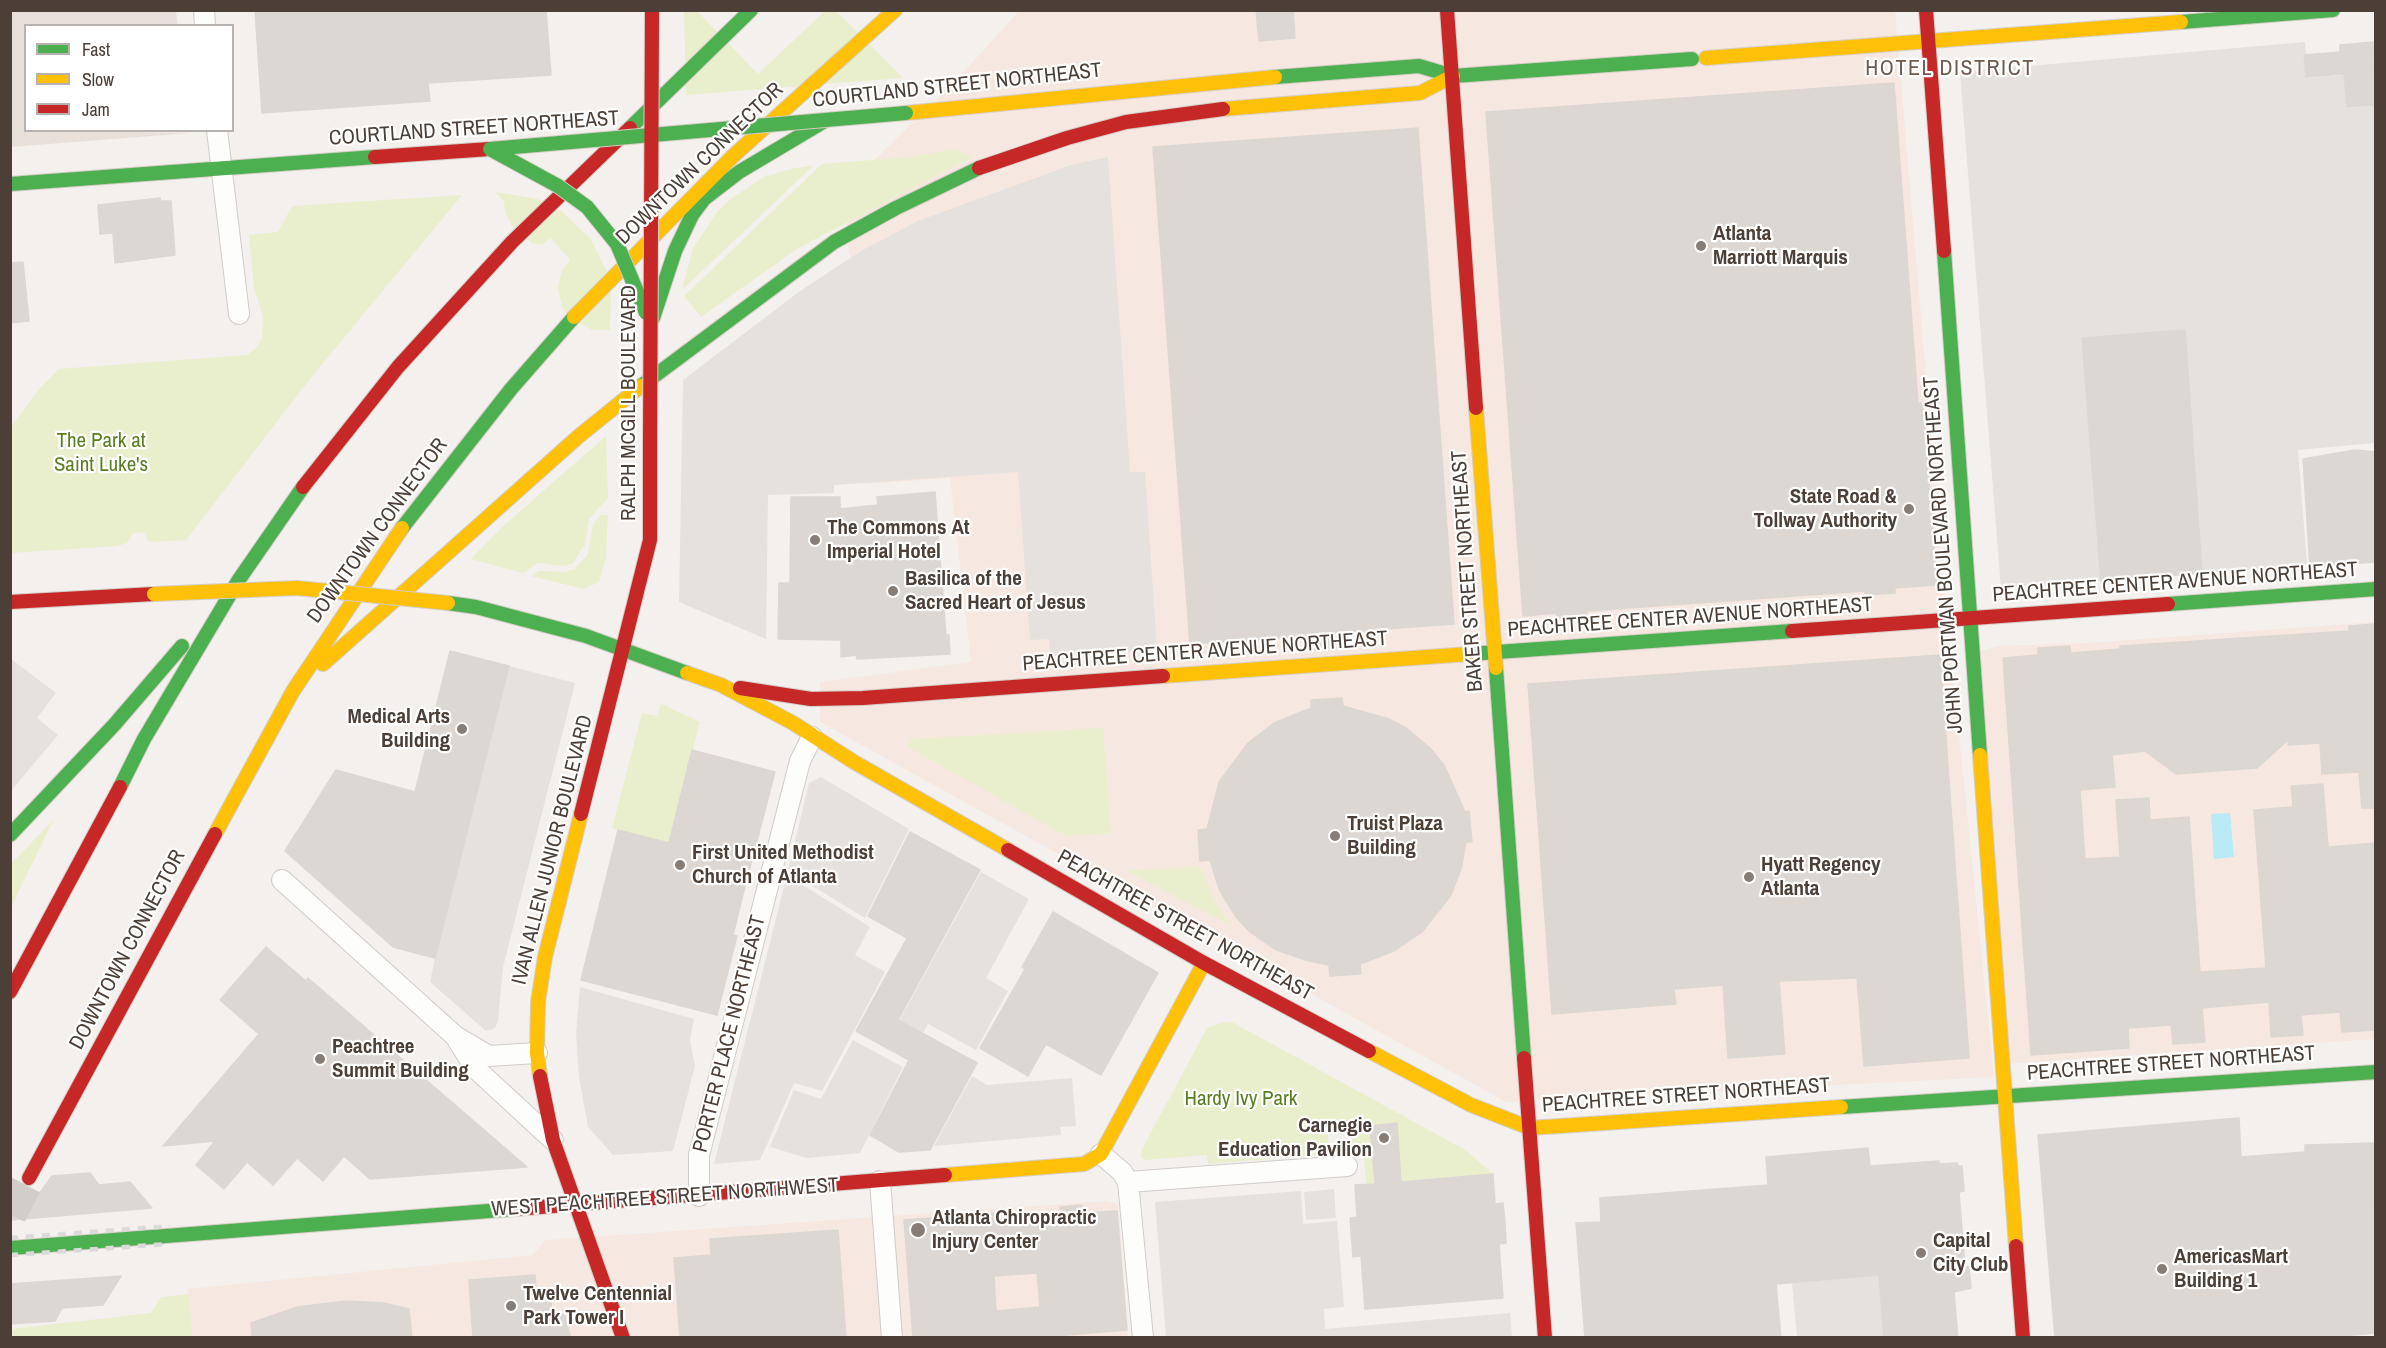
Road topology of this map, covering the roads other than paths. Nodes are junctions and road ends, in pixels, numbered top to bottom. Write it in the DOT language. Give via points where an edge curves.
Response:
graph roads {
  1 [pos="652,10"];
  2 [pos="751,10"];
  3 [pos="895,10"];
  4 [pos="1447,10"];
  5 [pos="1926,10"];
  6 [pos="2333,10"];
  7 [pos="1928,41"];
  8 [pos="1453,76"];
  9 [pos="823,122"];
  10 [pos="217,132"];
  11 [pos="652,136"];
  12 [pos="490,148"];
  13 [pos="222,169"];
  14 [pos="10,184"];
  15 [pos="238,314"];
  16 [pos="651,325"];
  17 [pos="238,581"];
  18 [pos="2376,589"];
  19 [pos="10,602"];
  20 [pos="1970,619"];
  21 [pos="624,648"];
  22 [pos="1495,653"];
  23 [pos="721,685"];
  24 [pos="293,691"];
  25 [pos="812,737"];
  26 [pos="10,835"];
  27 [pos="282,880"];
  28 [pos="1204,963"];
  29 [pos="10,992"];
  30 [pos="455,1036"];
  31 [pos="537,1053"];
  32 [pos="2376,1072"];
  33 [pos="2004,1096"];
  34 [pos="1530,1128"];
  35 [pos="553,1140"];
  36 [pos="1101,1154"];
  37 [pos="1347,1166"];
  38 [pos="29,1178"];
  39 [pos="880,1181"];
  40 [pos="1128,1182"];
  41 [pos="699,1196"];
  42 [pos="576,1205"];
  43 [pos="10,1248"];
  44 [pos="623,1338"];
  45 [pos="892,1338"];
  46 [pos="1143,1338"];
  47 [pos="1545,1338"];
  48 [pos="2023,1338"];
  1 -- 11 [label="main road, RALPH MCGILL BOULEVARD, bridge"];
  2 -- 17 [label="main road" via="512,242 398,367 292,500"];
  3 -- 24 [label="main road, DOWNTOWN CONNECTOR" via="732,157 548,346 395,538"];
  4 -- 8 [label="main road, BAKER STREET NORTHEAST"];
  5 -- 7 [label="main road, JOHN PORTMAN BOULEVARD NORTHEAST"];
  6 -- 7 [label="main road, COURTLAND STREET NORTHEAST"];
  7 -- 8 [label="main road, COURTLAND STREET NORTHEAST"];
  7 -- 20 [label="main road, JOHN PORTMAN BOULEVARD NORTHEAST"];
  8 -- 9 [label="main road, COURTLAND STREET NORTHEAST, bridge" via="1419,66 1330,72"];
  8 -- 22 [label="main road, BAKER STREET NORTHEAST"];
  8 -- 24 [label="main road" via="1420,93 1256,105 1126,122 979,168 896,208 834,242 679,355 579,436"];
  9 -- 11 [label="main road, COURTLAND STREET NORTHEAST, bridge"];
  9 -- 16 [label="main road, bridge" via="739,172 704,199 675,251"];
  10 -- 13 [label="street"];
  11 -- 12 [label="main road, COURTLAND STREET NORTHEAST, bridge"];
  11 -- 16 [label="main road, RALPH MCGILL BOULEVARD, bridge"];
  12 -- 13 [label="main road, COURTLAND STREET NORTHEAST"];
  12 -- 16 [label="main road, bridge" via="572,195 604,225"];
  13 -- 14 [label="main road, COURTLAND STREET NORTHEAST"];
  13 -- 15 [label="street"];
  16 -- 21 [label="main road, RALPH MCGILL BOULEVARD, bridge" via="650,540"];
  17 -- 26 [label="main road" via="114,725"];
  17 -- 29 [label="main road" via="144,739"];
  18 -- 20 [label="main road, PEACHTREE CENTER AVENUE NORTHEAST"];
  19 -- 21 [label="main road, PEACHTREE STREET NORTHEAST, bridge" via="297,588 476,608"];
  20 -- 22 [label="main road, PEACHTREE CENTER AVENUE NORTHEAST"];
  20 -- 33 [label="main road, JOHN PORTMAN BOULEVARD NORTHEAST"];
  21 -- 23 [label="main road, PEACHTREE STREET NORTHEAST"];
  21 -- 31 [label="main road, IVAN ALLEN JUNIOR BOULEVARD" via="545,957 538,1002"];
  22 -- 23 [label="main road, PEACHTREE CENTER AVENUE NORTHEAST" via="863,698 811,699"];
  22 -- 34 [label="main road, BAKER STREET NORTHEAST"];
  23 -- 25 [label="main road, PEACHTREE STREET NORTHEAST"];
  24 -- 38 [label="main road, DOWNTOWN CONNECTOR"];
  25 -- 28 [label="main road, PEACHTREE STREET NORTHEAST"];
  25 -- 41 [label="street, PORTER PLACE NORTHEAST" via="800,761 699,1155"];
  27 -- 30 [label="street"];
  28 -- 34 [label="main road, PEACHTREE STREET NORTHEAST" via="1471,1105"];
  28 -- 36 [label="main road"];
  30 -- 31 [label="street" via="489,1056"];
  30 -- 35 [label="street" via="476,1069"];
  31 -- 35 [label="main road, IVAN ALLEN JUNIOR BOULEVARD"];
  32 -- 33 [label="main road, PEACHTREE STREET NORTHEAST"];
  33 -- 34 [label="main road, PEACHTREE STREET NORTHEAST"];
  33 -- 48 [label="main road, JOHN PORTMAN BOULEVARD NORTHEAST"];
  34 -- 47 [label="main road, BAKER STREET NORTHEAST"];
  35 -- 42 [label="main road, IVAN ALLEN JUNIOR BOULEVARD"];
  36 -- 39 [label="main road, WEST PEACHTREE STREET NORTHWEST" via="1084,1164"];
  36 -- 40 [label="street"];
  37 -- 40 [label="street"];
  39 -- 41 [label="main road, WEST PEACHTREE STREET NORTHWEST"];
  39 -- 45 [label="street"];
  40 -- 46 [label="street"];
  41 -- 42 [label="main road, WEST PEACHTREE STREET NORTHWEST"];
  42 -- 43 [label="main road, WEST PEACHTREE STREET NORTHWEST"];
  42 -- 44 [label="main road, IVAN ALLEN JUNIOR BOULEVARD"];
}
